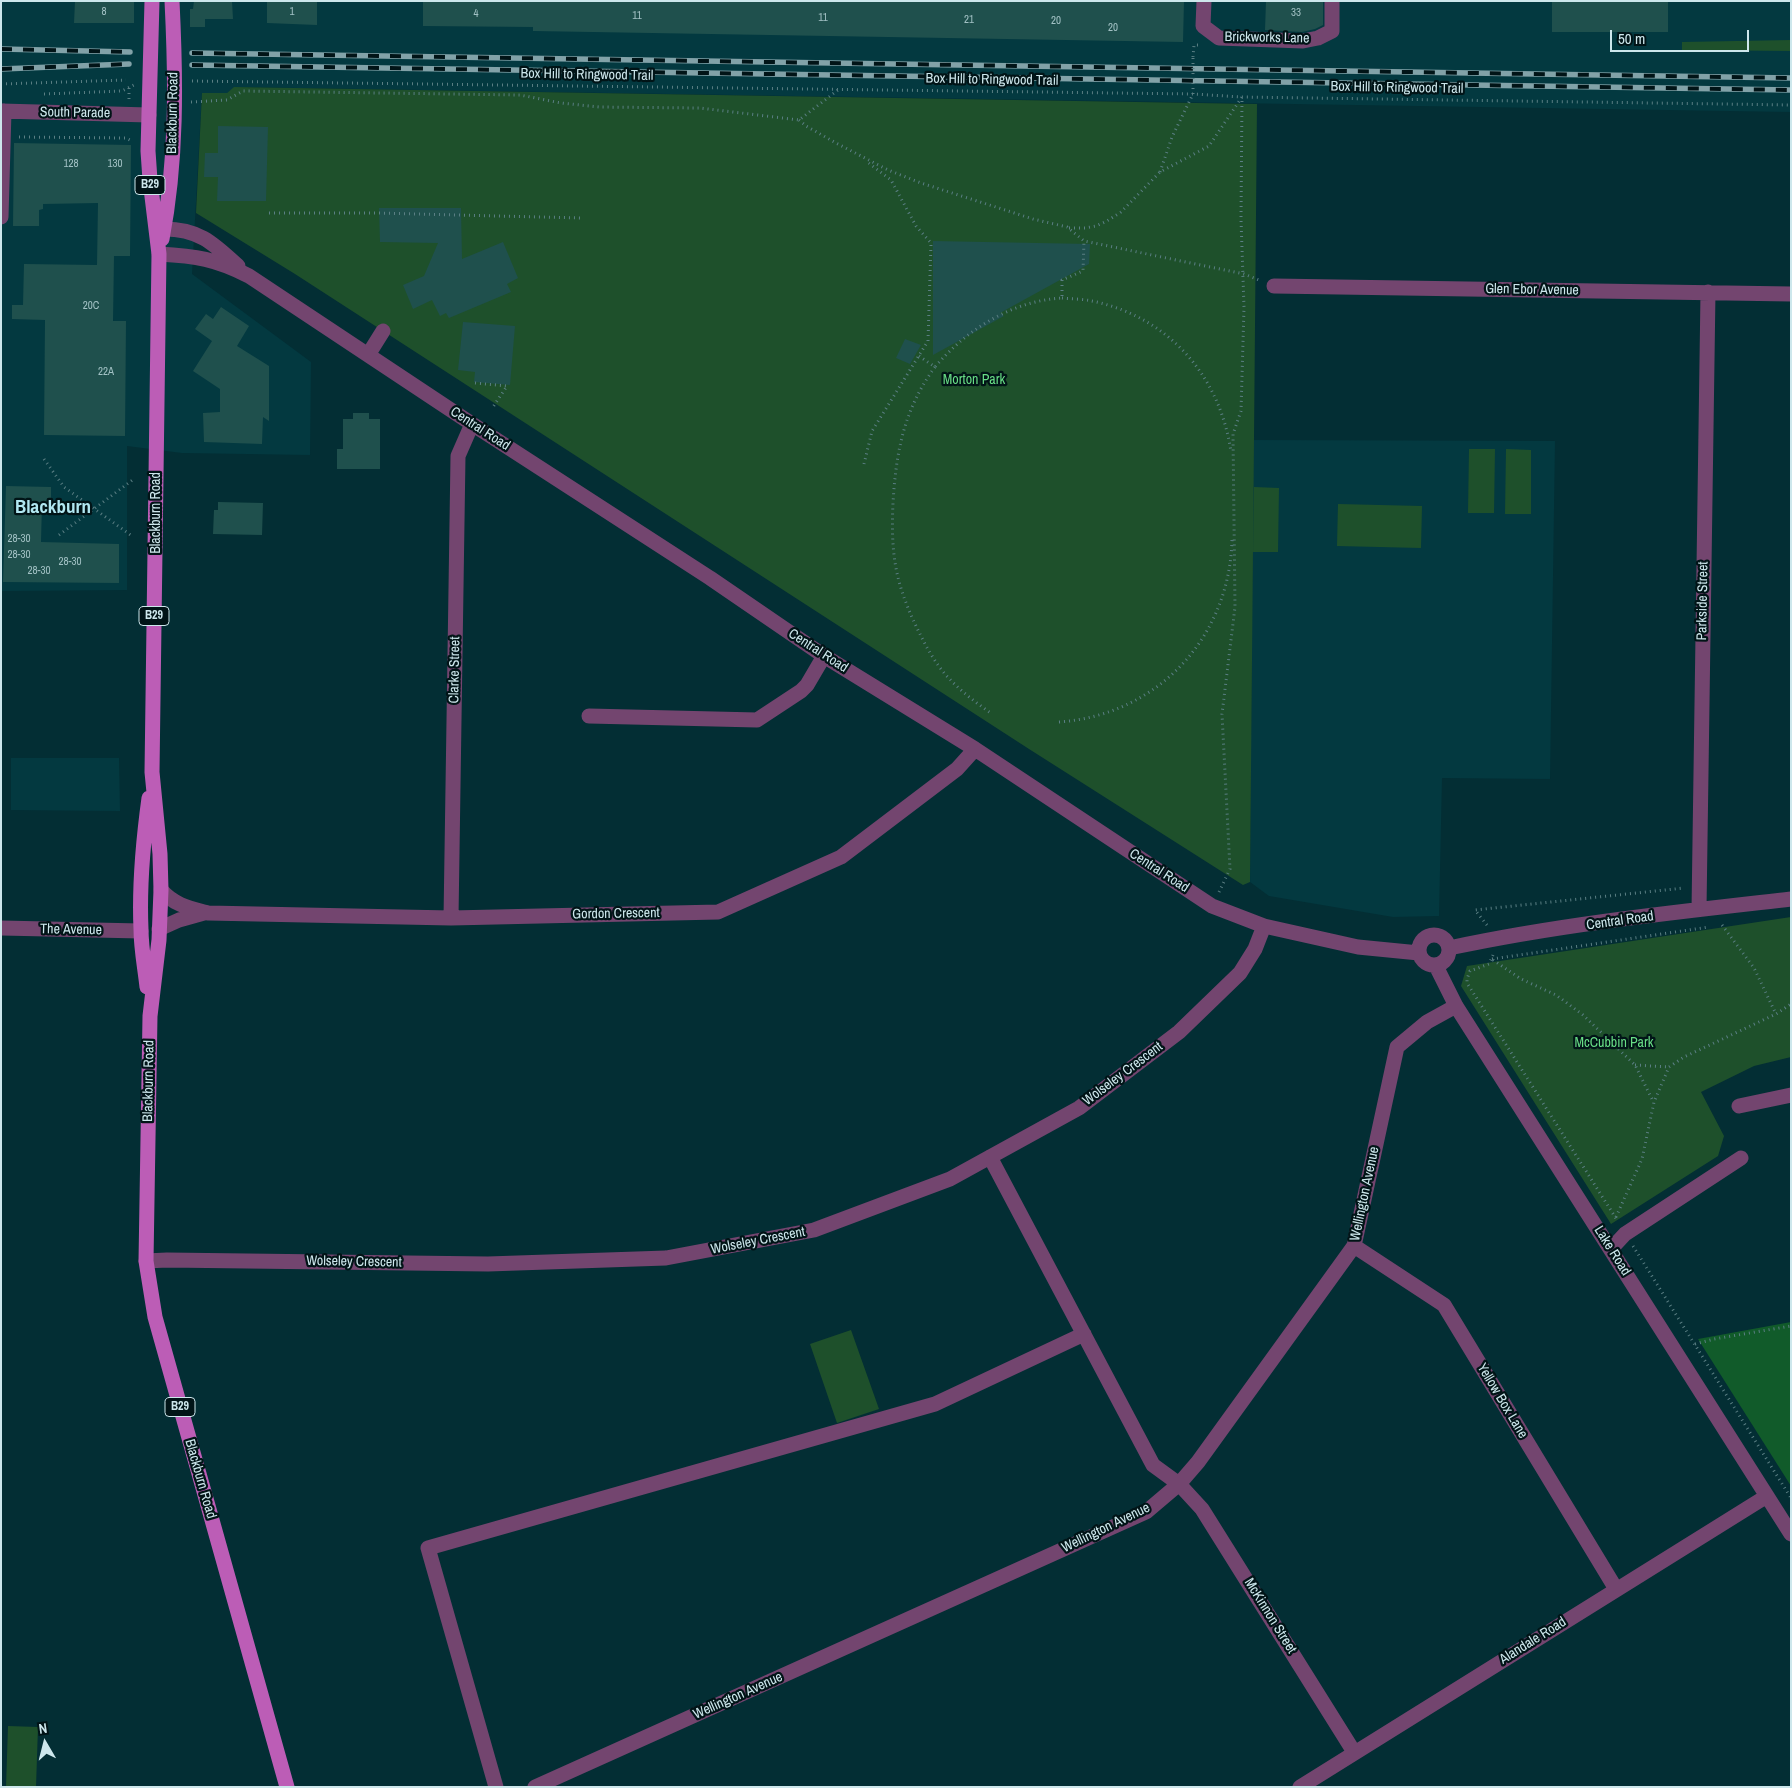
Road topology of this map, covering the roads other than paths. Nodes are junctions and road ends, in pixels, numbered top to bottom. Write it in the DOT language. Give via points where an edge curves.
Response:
graph roads {
  1 [pos="152,1"];
  2 [pos="172,1"];
  3 [pos="1204,1"];
  4 [pos="1332,1"];
  5 [pos="3,111"];
  6 [pos="149,115"];
  7 [pos="173,115"];
  8 [pos="1,217"];
  9 [pos="160,232"];
  10 [pos="159,254"];
  11 [pos="249,276"];
  12 [pos="1274,286"];
  13 [pos="1708,292"];
  14 [pos="1791,294"];
  15 [pos="383,331"];
  16 [pos="368,355"];
  17 [pos="472,424"];
  18 [pos="824,656"];
  19 [pos="589,716"];
  20 [pos="974,749"];
  21 [pos="152,772"];
  22 [pos="161,890"];
  23 [pos="1791,899"];
  24 [pos="1698,909"];
  25 [pos="208,913"];
  26 [pos="452,918"];
  27 [pos="1264,926"];
  28 [pos="1,928"];
  29 [pos="159,929"];
  30 [pos="141,930"];
  31 [pos="1449,948"];
  32 [pos="1419,953"];
  33 [pos="1436,966"];
  34 [pos="1456,1006"];
  35 [pos="150,1016"];
  36 [pos="1791,1095"];
  37 [pos="1739,1106"];
  38 [pos="990,1157"];
  39 [pos="1741,1158"];
  40 [pos="1354,1246"];
  41 [pos="1610,1248"];
  42 [pos="146,1261"];
  43 [pos="1084,1334"];
  44 [pos="1179,1484"];
  45 [pos="1767,1496"];
  46 [pos="1791,1534"];
  47 [pos="1616,1589"];
  48 [pos="1354,1752"];
  49 [pos="287,1787"];
  50 [pos="496,1787"];
  51 [pos="535,1787"];
  52 [pos="1300,1787"];
  1 -- 6 [label="main road, Blackburn Road / B29"];
  2 -- 7 [label="main road, Blackburn Road / B29"];
  3 -- 4 [label="street, Brickworks Lane" via="1203,26 1219,38 1303,40 1318,38 1332,31"];
  5 -- 6 [label="street, South Parade"];
  5 -- 8 [label="street"];
  6 -- 7 [label="main road"];
  6 -- 9 [label="main road, Blackburn Road / B29" via="150,180"];
  7 -- 9 [label="main road, Blackburn Road / B29" via="172,179"];
  9 -- 10 [label="main road, Blackburn Road / B29"];
  9 -- 11 [label="street, Central Road" via="180,229 198,234 210,240"];
  10 -- 11 [label="street, Central Road" via="212,260"];
  10 -- 21 [label="main road, Blackburn Road / B29"];
  11 -- 16 [label="street, Central Road"];
  12 -- 13 [label="street, Glen Ebor Avenue"];
  13 -- 14 [label="street, Glen Ebor Avenue"];
  13 -- 24 [label="street, Parkside Street"];
  15 -- 16 [label="street"];
  16 -- 17 [label="street, Central Road"];
  17 -- 18 [label="street, Central Road"];
  17 -- 26 [label="street, Clarke Street" via="458,456"];
  18 -- 19 [label="street" via="801,691 757,720"];
  18 -- 20 [label="street, Central Road"];
  20 -- 26 [label="street, Gordon Crescent" via="957,770 841,857 718,912"];
  20 -- 27 [label="street, Central Road" via="1212,906"];
  21 -- 22 [label="main road, Blackburn Road / B29"];
  21 -- 30 [label="main road, Blackburn Road / B29" via="142,844"];
  22 -- 25 [label="street, Gordon Crescent" via="182,906"];
  22 -- 29 [label="main road, Blackburn Road / B29"];
  23 -- 24 [label="street, Central Road"];
  24 -- 31 [label="street, Central Road"];
  25 -- 26 [label="street, Gordon Crescent"];
  25 -- 29 [label="street, Gordon Crescent"];
  27 -- 32 [label="street, Central Road" via="1358,947"];
  27 -- 38 [label="street, Wolseley Crescent" via="1240,973 1179,1032 1079,1108"];
  28 -- 30 [label="street, The Avenue"];
  29 -- 30 [label="main road"];
  29 -- 30 [label="main road"];
  29 -- 35 [label="main road, Blackburn Road / B29"];
  30 -- 35 [label="main road, Blackburn Road / B29"];
  31 -- 32 [label="street" via="1444,938 1434,935 1420,943"];
  31 -- 33 [label="street" via="1446,960"];
  32 -- 33 [label="street" via="1425,963"];
  33 -- 34 [label="street, Lake Road"];
  34 -- 40 [label="street, Wellington Avenue" via="1427,1022 1396,1047"];
  34 -- 41 [label="street, Lake Road"];
  35 -- 42 [label="main road, Blackburn Road / B29"];
  36 -- 37 [label="street"];
  38 -- 42 [label="street, Wolseley Crescent" via="950,1179 814,1230 666,1258 488,1264"];
  38 -- 43 [label="street, McKinnon Street"];
  39 -- 41 [label="street"];
  40 -- 44 [label="street, Wellington Avenue"];
  40 -- 47 [label="street, Yellow Box Lane" via="1444,1305"];
  41 -- 45 [label="street, Lake Road"];
  42 -- 49 [label="main road, Blackburn Road / B29" via="155,1317"];
  43 -- 44 [label="street, McKinnon Street" via="1153,1465"];
  43 -- 50 [label="street" via="935,1404 428,1548"];
  44 -- 48 [label="street, McKinnon Street" via="1202,1509"];
  44 -- 51 [label="street, Wellington Avenue" via="1146,1512"];
  45 -- 46 [label="street, Lake Road"];
  45 -- 47 [label="street, Alandale Road"];
  47 -- 48 [label="street, Alandale Road"];
  48 -- 52 [label="street, Alandale Road"];
}
